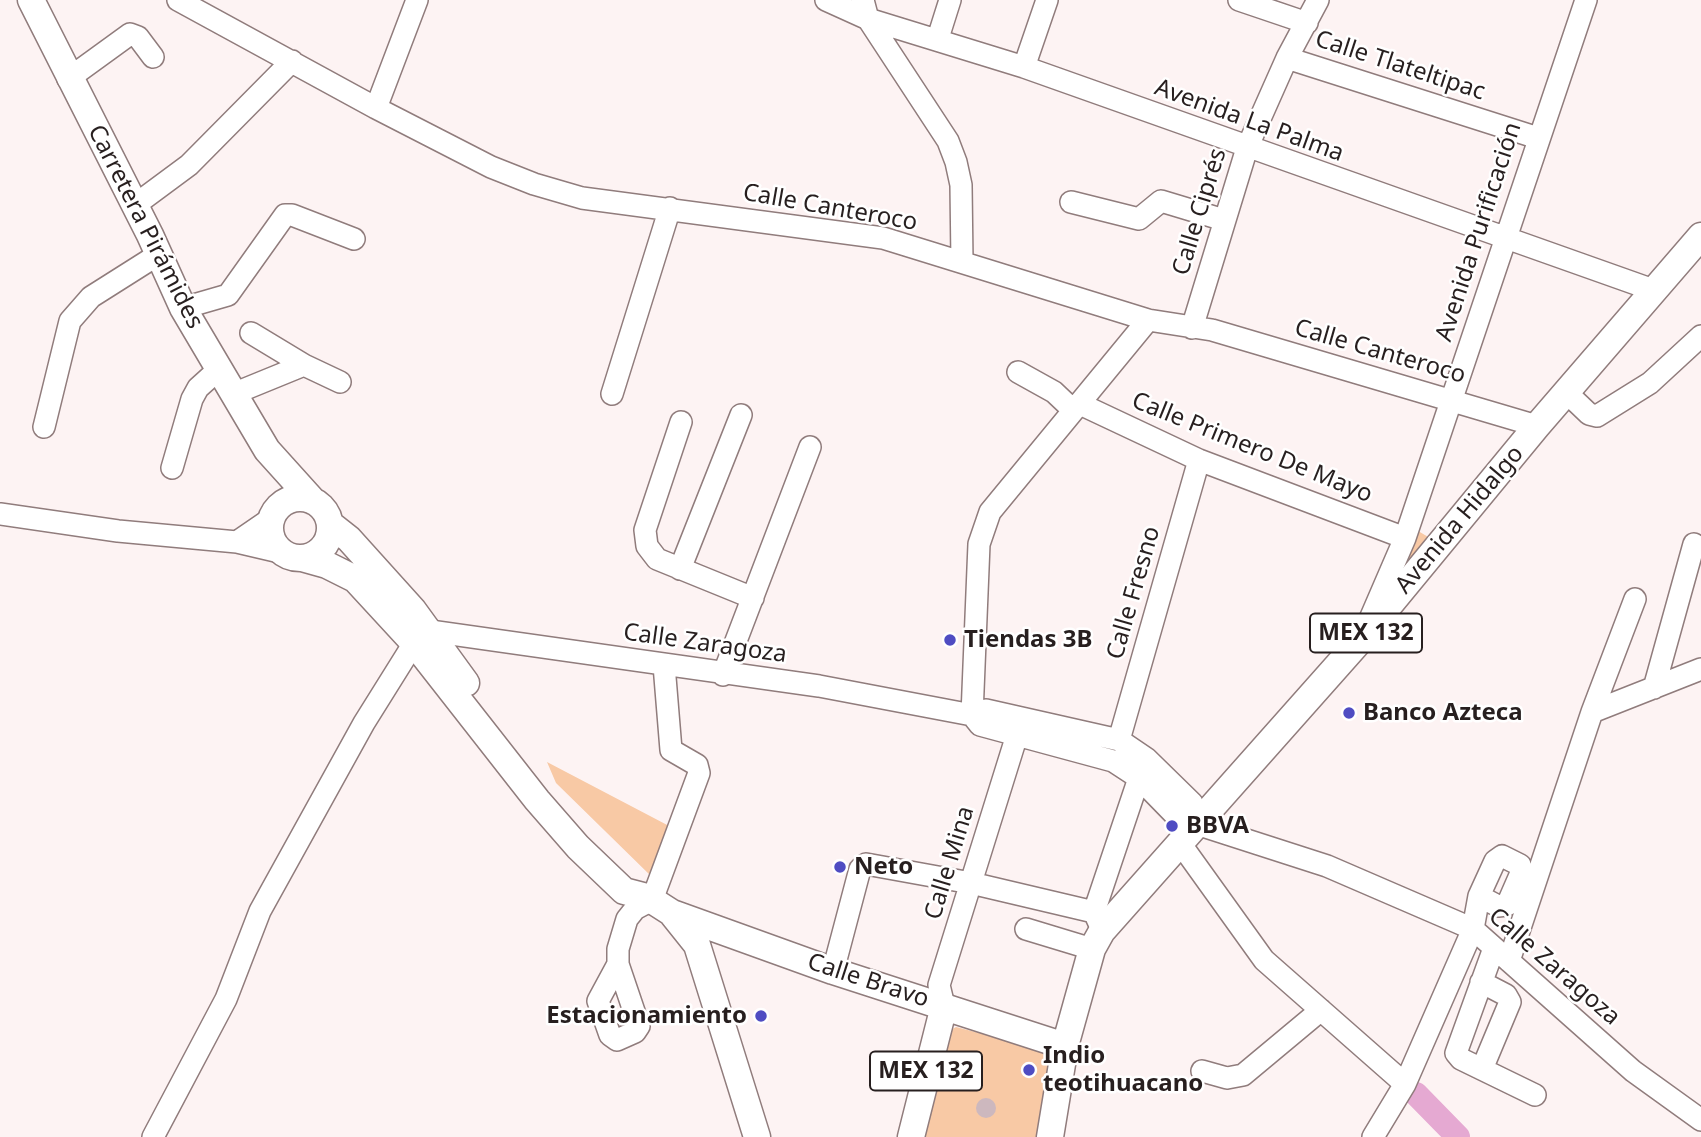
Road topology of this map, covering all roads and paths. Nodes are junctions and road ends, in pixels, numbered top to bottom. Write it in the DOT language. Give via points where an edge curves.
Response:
graph roads {
  1 [pos="31,0"];
  2 [pos="178,0"];
  3 [pos="417,0"];
  4 [pos="826,0"];
  5 [pos="950,0"];
  6 [pos="1047,0"];
  7 [pos="1239,0"];
  8 [pos="1318,0"];
  9 [pos="1586,0"];
  10 [pos="866,9"];
  11 [pos="1307,23"];
  12 [pos="938,38"];
  13 [pos="153,57"];
  14 [pos="1287,58"];
  15 [pos="292,61"];
  16 [pos="1024,67"];
  17 [pos="69,79"];
  18 [pos="376,108"];
  19 [pos="1538,138"];
  20 [pos="1247,148"];
  21 [pos="1072,202"];
  22 [pos="135,205"];
  23 [pos="670,208"];
  24 [pos="1224,220"];
  25 [pos="1701,236"];
  26 [pos="354,239"];
  27 [pos="1504,239"];
  28 [pos="159,254"];
  29 [pos="962,262"];
  30 [pos="1656,291"];
  31 [pos="183,309"];
  32 [pos="1148,320"];
  33 [pos="1192,328"];
  34 [pos="251,333"];
  35 [pos="1701,336"];
  36 [pos="304,365"];
  37 [pos="219,369"];
  38 [pos="1018,372"];
  39 [pos="340,382"];
  40 [pos="1567,393"];
  41 [pos="233,394"];
  42 [pos="612,394"];
  43 [pos="1451,401"];
  44 [pos="1076,407"];
  45 [pos="741,415"];
  46 [pos="681,422"];
  47 [pos="1537,426"];
  48 [pos="44,427"];
  49 [pos="810,447"];
  50 [pos="267,450"];
  51 [pos="1199,460"];
  52 [pos="172,468"];
  53 [pos="313,501"];
  54 [pos="278,511"];
  55 [pos="0,514"];
  56 [pos="330,524"];
  57 [pos="1405,538"];
  58 [pos="237,542"];
  59 [pos="1695,544"];
  60 [pos="293,556"];
  61 [pos="681,569"];
  62 [pos="753,598"];
  63 [pos="1635,599"];
  64 [pos="422,637"];
  65 [pos="1363,637"];
  66 [pos="664,665"];
  67 [pos="1701,669"];
  68 [pos="723,675"];
  69 [pos="1654,688"];
  70 [pos="1592,712"];
  71 [pos="972,715"];
  72 [pos="1017,735"];
  73 [pos="1119,740"];
  74 [pos="1139,778"];
  75 [pos="1199,822"];
  76 [pos="1180,843"];
  77 [pos="971,883"];
  78 [pos="1479,896"];
  79 [pos="657,903"];
  80 [pos="1026,929"];
  81 [pos="1473,929"];
  82 [pos="1096,931"];
  83 [pos="1502,954"];
  84 [pos="618,964"];
  85 [pos="833,971"];
  86 [pos="1481,982"];
  87 [pos="944,1006"];
  88 [pos="1321,1010"];
  89 [pos="1065,1046"];
  90 [pos="1482,1069"];
  91 [pos="1202,1071"];
  92 [pos="1405,1084"];
  93 [pos="1535,1095"];
  94 [pos="1701,1120"];
  95 [pos="153,1137"];
  96 [pos="757,1137"];
  97 [pos="911,1137"];
  98 [pos="1050,1137"];
  99 [pos="1373,1137"];
  1 -- 17 [label="main road, Carretera Pirámides"];
  2 -- 15 [label="street, Calle Canteroco"];
  3 -- 18 [label="street"];
  4 -- 10 [label="street, Avenida La Palma"];
  5 -- 12 [label="street"];
  6 -- 16 [label="street"];
  7 -- 11 [label="street"];
  8 -- 11 [label="street, Calle Ciprés"];
  9 -- 19 [label="street, Avenida Purificación"];
  10 -- 12 [label="street, Avenida La Palma"];
  10 -- 29 [label="street" via="957,162"];
  11 -- 14 [label="street, Calle Ciprés"];
  12 -- 16 [label="street, Avenida La Palma"];
  13 -- 17 [label="street" via="138,37 130,34"];
  14 -- 19 [label="street, Calle Tlateltipac"];
  14 -- 20 [label="street, Calle Ciprés"];
  15 -- 18 [label="street, Calle Canteroco"];
  15 -- 22 [label="street" via="189,165"];
  16 -- 20 [label="street, Avenida La Palma"];
  17 -- 22 [label="main road, Carretera Pirámides"];
  18 -- 23 [label="street, Calle Canteroco" via="534,184 582,198"];
  19 -- 27 [label="street, Avenida Purificación"];
  20 -- 24 [label="street, Calle Ciprés"];
  20 -- 27 [label="street, Avenida La Palma"];
  21 -- 24 [label="street" via="1139,219 1161,201"];
  22 -- 28 [label="main road, Carretera Pirámides"];
  23 -- 29 [label="street, Calle Canteroco" via="883,239"];
  23 -- 42 [label="street"];
  24 -- 33 [label="street, Calle Ciprés"];
  25 -- 30 [label="main road, Avenida Hidalgo / MEX 132"];
  26 -- 31 [label="street" via="285,215 228,295"];
  27 -- 30 [label="street, Avenida La Palma"];
  27 -- 43 [label="street, Avenida Purificación"];
  28 -- 31 [label="main road, Carretera Pirámides"];
  28 -- 48 [label="street" via="91,297 70,321"];
  29 -- 32 [label="street, Calle Canteroco"];
  30 -- 40 [label="main road, Avenida Hidalgo / MEX 132"];
  31 -- 37 [label="main road, Carretera Pirámides"];
  32 -- 33 [label="street, Calle Canteroco"];
  32 -- 44 [label="street"];
  33 -- 43 [label="street, Calle Canteroco" via="1212,330"];
  34 -- 36 [label="street"];
  35 -- 40 [label="street" via="1650,383 1597,416"];
  36 -- 39 [label="street"];
  36 -- 41 [label="street"];
  37 -- 41 [label="main road, Carretera Pirámides"];
  37 -- 52 [label="street" via="192,399"];
  38 -- 44 [label="street, Calle Primero De Mayo"];
  40 -- 47 [label="main road, Avenida Hidalgo / MEX 132"];
  41 -- 50 [label="main road, Carretera Pirámides"];
  43 -- 47 [label="street, Calle Canteroco"];
  43 -- 57 [label="street, Avenida Purificación"];
  44 -- 51 [label="street, Calle Primero De Mayo"];
  44 -- 71 [label="street" via="996,502 983,528"];
  45 -- 61 [label="street"];
  46 -- 61 [label="street" via="645,530 647,546 657,559"];
  47 -- 65 [label="main road, Avenida Hidalgo / MEX 132"];
  49 -- 62 [label="street"];
  50 -- 53 [label="main road"];
  50 -- 54 [label="main road"];
  51 -- 57 [label="street, Calle Primero De Mayo"];
  51 -- 73 [label="street, Calle Fresno"];
  53 -- 54 [label="main road" via="293,499"];
  53 -- 56 [label="main road"];
  54 -- 58 [label="street"];
  54 -- 60 [label="main road" via="272,538"];
  55 -- 58 [label="street"];
  56 -- 60 [label="main road" via="320,551"];
  56 -- 64 [label="main road" via="349,539"];
  57 -- 65 [label="street, Avenida Purificación"];
  58 -- 60 [label="street"];
  59 -- 69 [label="street"];
  60 -- 64 [label="main road" via="355,579"];
  61 -- 62 [label="street"];
  62 -- 68 [label="street"];
  63 -- 70 [label="street"];
  64 -- 66 [label="street, Calle Zaragoza"];
  64 -- 79 [label="main road" via="549,791 638,878"];
  64 -- 95 [label="street" via="364,723 260,911 226,999"];
  65 -- 75 [label="main road, Avenida Hidalgo / MEX 132"];
  66 -- 68 [label="street, Calle Zaragoza"];
  66 -- 79 [label="street" via="671,750 699,769"];
  67 -- 69 [label="street"];
  68 -- 71 [label="street, Calle Zaragoza" via="819,686"];
  69 -- 70 [label="street"];
  70 -- 83 [label="street"];
  71 -- 72 [label="street, Calle Zaragoza" via="980,725"];
  71 -- 73 [label="street, Calle Zaragoza" via="986,710"];
  72 -- 74 [label="street, Calle Zaragoza" via="1112,761"];
  72 -- 77 [label="street, Calle Mina"];
  73 -- 75 [label="street, Calle Zaragoza" via="1147,759 1192,803"];
  74 -- 75 [label="street, Calle Zaragoza" via="1178,817"];
  74 -- 82 [label="street"];
  75 -- 76 [label="main road, Avenida Hidalgo / MEX 132"];
  75 -- 81 [label="street, Calle Zaragoza" via="1327,866"];
  76 -- 82 [label="main road, Avenida Hidalgo / MEX 132"];
  76 -- 88 [label="street" via="1264,960"];
  77 -- 82 [label="street"];
  77 -- 85 [label="street" via="866,863 860,869"];
  77 -- 87 [label="street, Calle Mina" via="939,985"];
  78 -- 81 [label="street"];
  79 -- 84 [label="street" via="635,909 627,919"];
  79 -- 85 [label="main road, Calle Bravo"];
  79 -- 96 [label="main road" via="696,944"];
  80 -- 82 [label="street"];
  81 -- 83 [label="street, Calle Zaragoza"];
  81 -- 92 [label="street"];
  82 -- 89 [label="main road, Avenida Hidalgo / MEX 132"];
  83 -- 86 [label="street"];
  83 -- 94 [label="street, Calle Zaragoza" via="1633,1071"];
  85 -- 87 [label="main road, Calle Bravo"];
  86 -- 90 [label="street" via="1456,1052"];
  86 -- 90 [label="street" via="1510,1002"];
  87 -- 89 [label="main road, Calle Bravo / MEX 132"];
  87 -- 97 [label="main road, MEX 132"];
  88 -- 91 [label="street" via="1243,1075 1227,1078"];
  88 -- 92 [label="street"];
  89 -- 98 [label="main road, MEX 132"];
  90 -- 93 [label="street"];
  92 -- 99 [label="street"];
}
